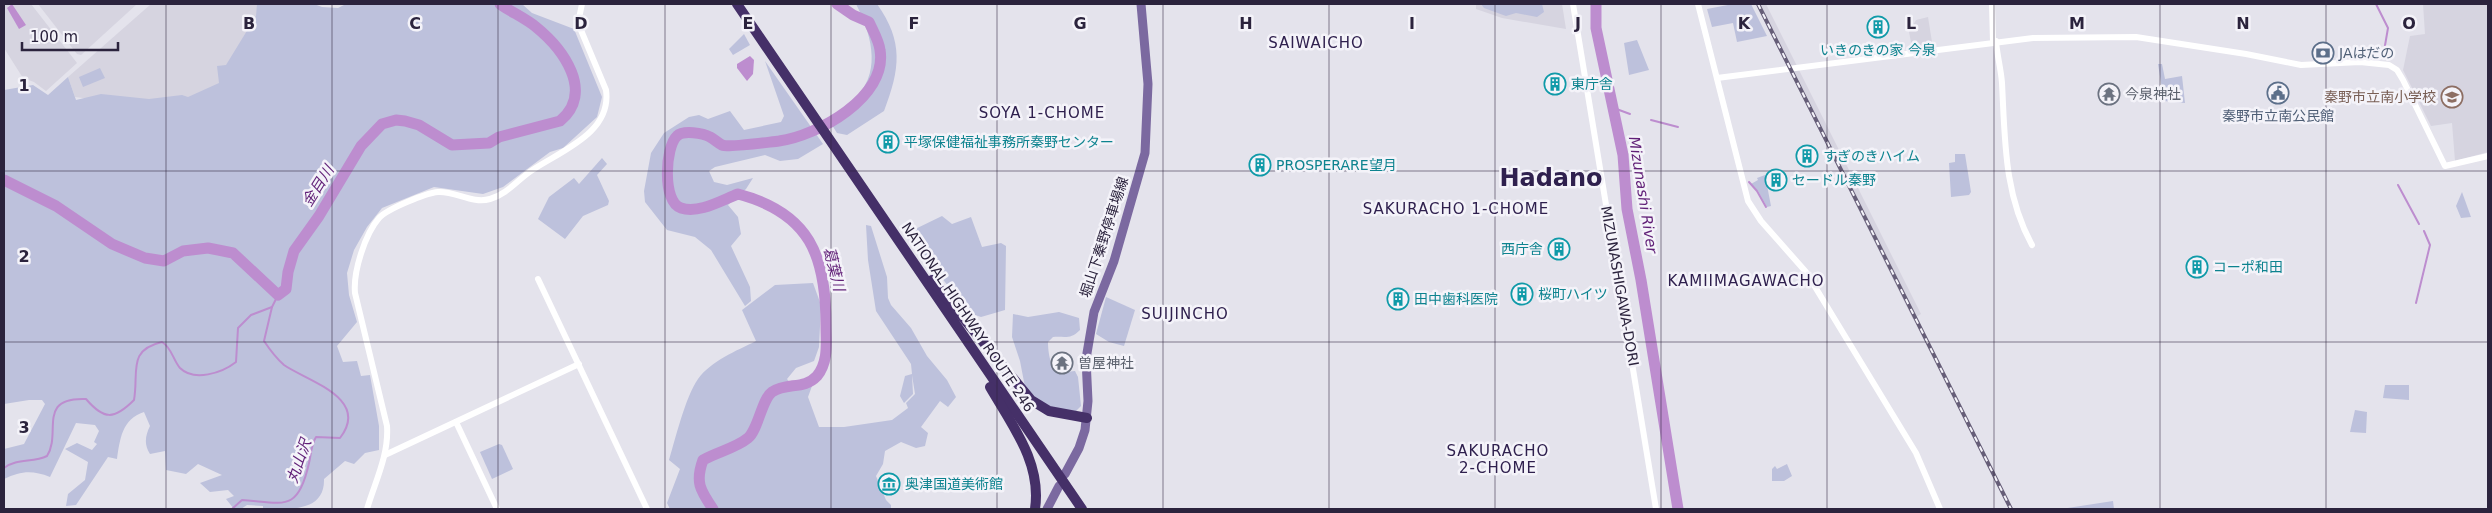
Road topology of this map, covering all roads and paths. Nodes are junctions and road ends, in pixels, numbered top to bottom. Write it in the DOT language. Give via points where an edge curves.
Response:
graph roads {
  1 [pos="582,4"];
  2 [pos="737,4"];
  3 [pos="1141,4"];
  4 [pos="1573,4"];
  5 [pos="1698,4"];
  6 [pos="1992,4"];
  7 [pos="1995,41"];
  8 [pos="1717,78"];
  9 [pos="2488,156"];
  10 [pos="2032,245"];
  11 [pos="916,263"];
  12 [pos="538,279"];
  13 [pos="971,349"];
  14 [pos="579,364"];
  15 [pos="1087,418"];
  16 [pos="456,422"];
  17 [pos="384,455"];
  18 [pos="1066,474"];
  19 [pos="1059,486"];
  20 [pos="367,509"];
  21 [pos="497,509"];
  22 [pos="647,509"];
  23 [pos="1035,509"];
  24 [pos="1046,509"];
  25 [pos="1082,509"];
  26 [pos="1656,509"];
  27 [pos="1940,509"];
  1 -- 17 [label="street" via="578,23 607,96 605,114 599,123 563,153 533,169 506,192 490,199 466,199 438,192 386,212 375,225 360,257 354,279 355,293 387,426"];
  2 -- 11 [label="highway, NATIONAL HIGHWAY ROUTE 246"];
  3 -- 15 [label="main road, 堀山下秦野停車場線" via="1148,84 1145,154 1090,327 1086,359"];
  4 -- 26 [label="street, MIZUNASHIGAWA-DORI"];
  5 -- 8 [label="street"];
  6 -- 7 [label="street"];
  7 -- 8 [label="street"];
  7 -- 9 [label="street" via="2136,37 2301,65 2360,62 2389,65 2403,80 2445,166"];
  7 -- 10 [label="street" via="2001,68 2007,173 2015,205"];
  8 -- 27 [label="street" via="1748,201 1761,221 1806,272 1916,453"];
  11 -- 13 [label="highway, NATIONAL HIGHWAY ROUTE 246"];
  11 -- 15 [label="highway" via="1031,400 1049,412"];
  12 -- 14 [label="street"];
  13 -- 23 [label="highway" via="1032,464 1037,483"];
  13 -- 25 [label="highway, NATIONAL HIGHWAY ROUTE 246"];
  14 -- 16 [label="street"];
  14 -- 22 [label="street"];
  15 -- 18 [label="main road, 堀山下秦野停車場線" via="1079,448"];
  16 -- 17 [label="street"];
  16 -- 21 [label="street"];
  17 -- 20 [label="street"];
  19 -- 24 [label="main road"];
}
